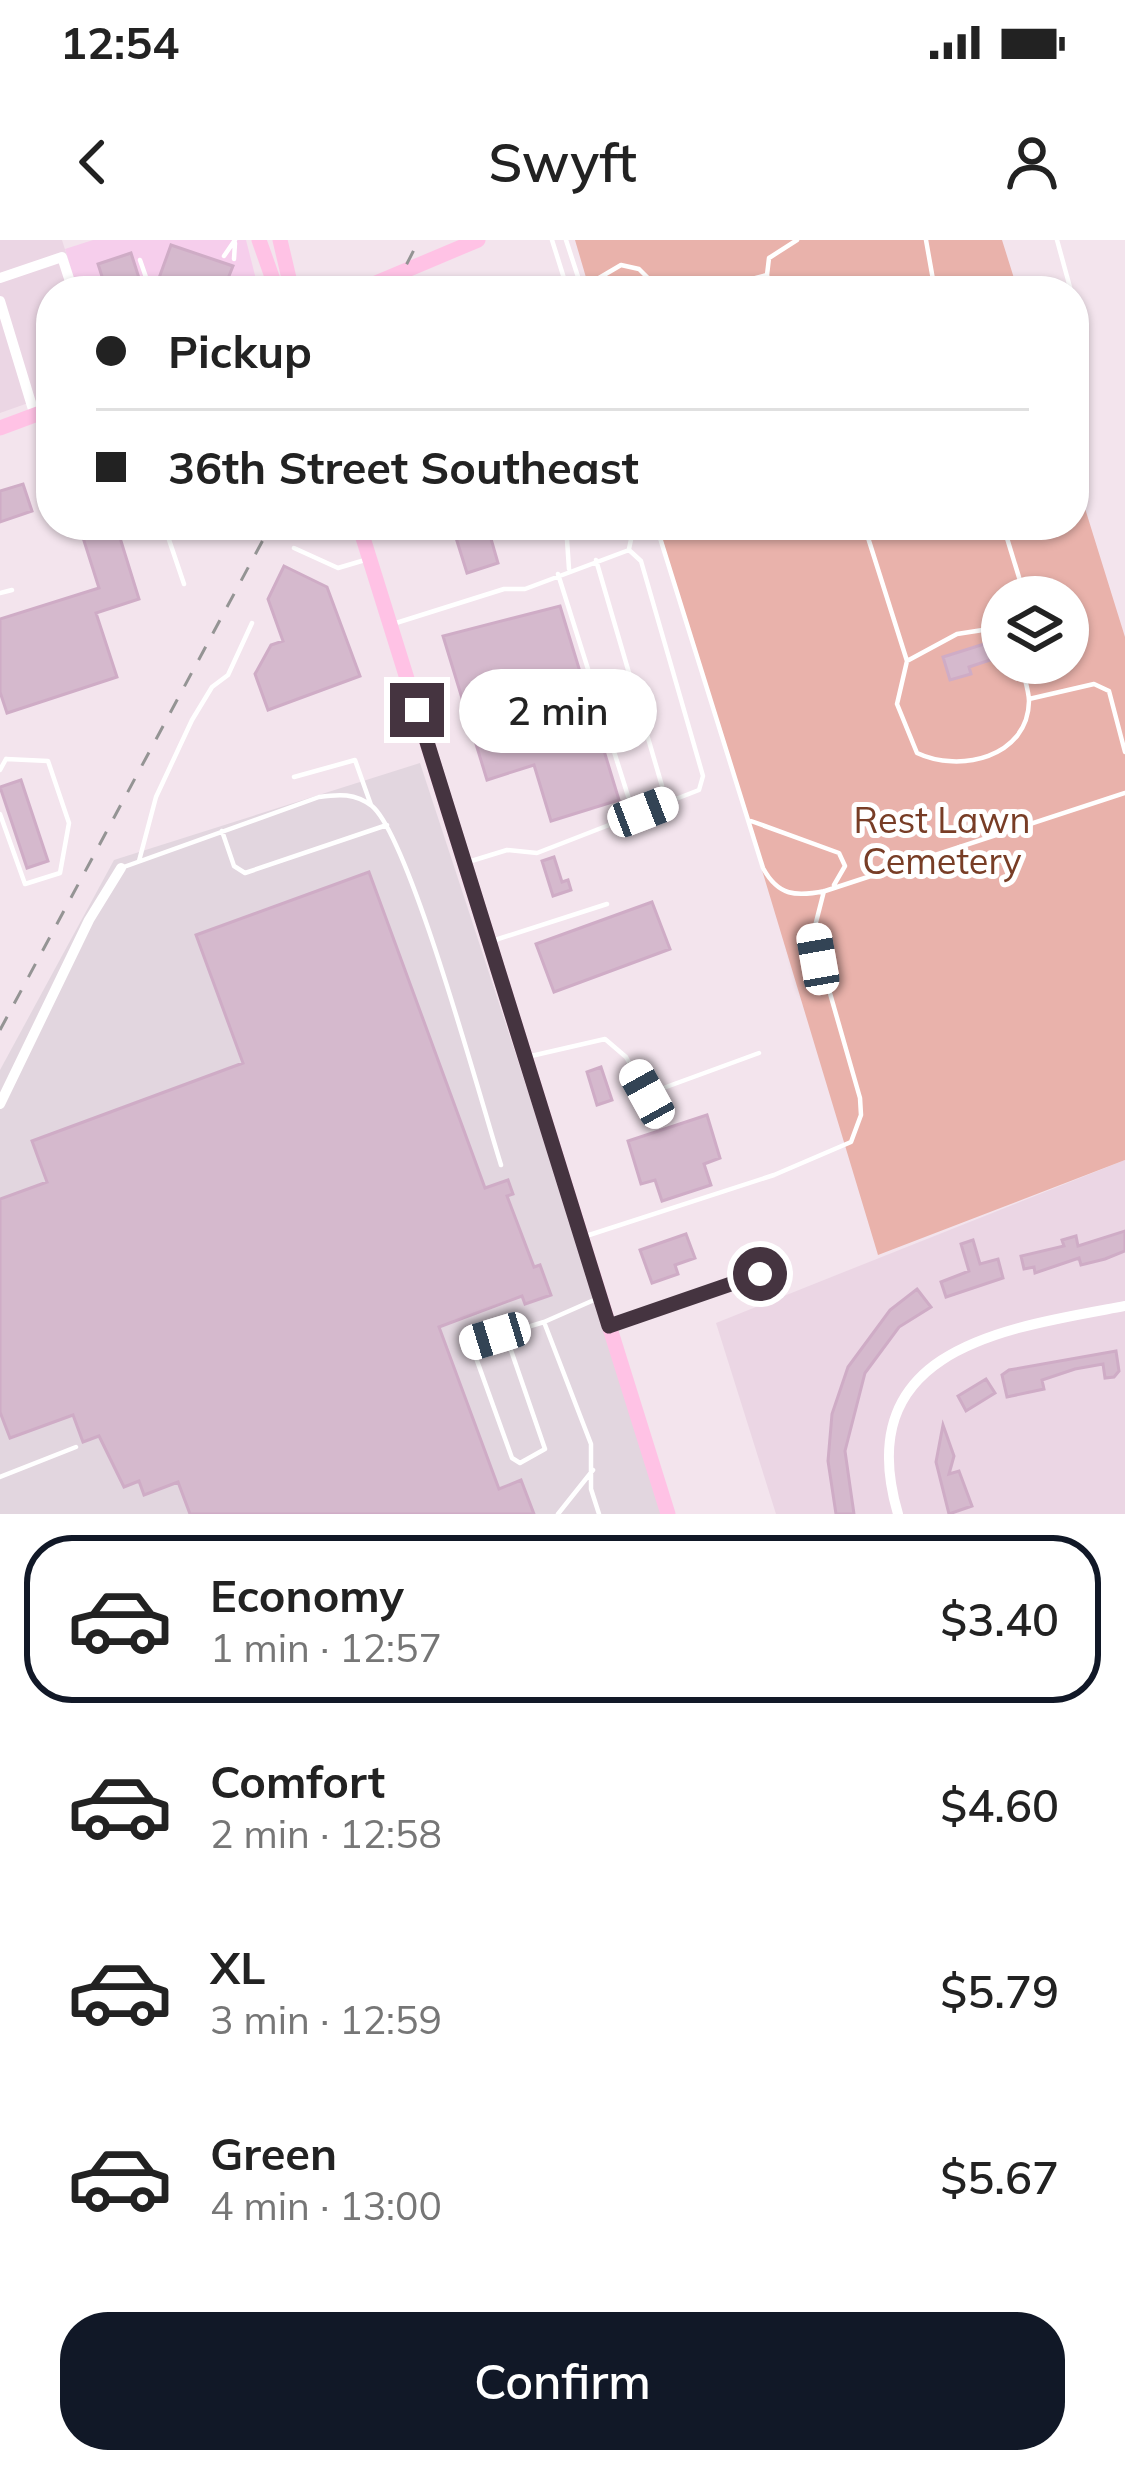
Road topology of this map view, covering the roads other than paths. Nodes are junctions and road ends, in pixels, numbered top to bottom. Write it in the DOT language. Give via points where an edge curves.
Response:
graph roads {
  1 [pos="259,240"];
  2 [pos="280,240"];
  3 [pos="478,240"];
  4 [pos="552,240"];
  5 [pos="566,240"];
  6 [pos="796,240"];
  7 [pos="926,240"];
  8 [pos="1057,240"];
  9 [pos="235,241"];
  10 [pos="224,256"];
  11 [pos="234,259"];
  12 [pos="140,260"];
  13 [pos="767,275"];
  14 [pos="68,276"];
  15 [pos="146,276"];
  16 [pos="272,276"];
  17 [pos="288,276"];
  18 [pos="393,276"];
  19 [pos="563,276"];
  20 [pos="578,276"];
  21 [pos="604,276"];
  22 [pos="646,276"];
  23 [pos="763,276"];
  24 [pos="932,276"];
  25 [pos="1068,276"];
  26 [pos="0,278"];
  27 [pos="0,301"];
  28 [pos="36,394"];
  29 [pos="36,415"];
  30 [pos="0,428"];
  31 [pos="169,540"];
  32 [pos="364,540"];
  33 [pos="567,540"];
  34 [pos="631,540"];
  35 [pos="661,540"];
  36 [pos="869,540"];
  37 [pos="1008,540"];
  38 [pos="294,548"];
  39 [pos="629,550"];
  40 [pos="370,559"];
  41 [pos="596,560"];
  42 [pos="569,569"];
  43 [pos="558,573"];
  44 [pos="1019,576"];
  45 [pos="184,584"];
  46 [pos="12,590"];
  47 [pos="0,593"];
  48 [pos="252,623"];
  49 [pos="391,624"];
  50 [pos="981,630"];
  51 [pos="908,662"];
  52 [pos="1026,684"];
  53 [pos="1030,699"];
  54 [pos="0,746"];
  55 [pos="1125,752"];
  56 [pos="6,759"];
  57 [pos="0,770"];
  58 [pos="294,777"];
  59 [pos="1125,793"];
  60 [pos="667,803"];
  61 [pos="371,806"];
  62 [pos="0,814"];
  63 [pos="634,815"];
  64 [pos="747,817"];
  65 [pos="387,825"];
  66 [pos="222,831"];
  67 [pos="140,861"];
  68 [pos="465,863"];
  69 [pos="121,868"];
  70 [pos="825,891"];
  71 [pos="608,904"];
  72 [pos="490,942"];
  73 [pos="759,1053"];
  74 [pos="526,1058"];
  75 [pos="0,1104"];
  76 [pos="501,1165"];
  77 [pos="581,1238"];
  78 [pos="760,1274"];
  79 [pos="600,1298"];
  80 [pos="1125,1306"];
  81 [pos="544,1322"];
  82 [pos="609,1326"];
  83 [pos="505,1333"];
  84 [pos="76,1448"];
  85 [pos="593,1470"];
  86 [pos="0,1477"];
  87 [pos="558,1514"];
  88 [pos="599,1514"];
  89 [pos="668,1514"];
  90 [pos="898,1514"];
  1 -- 16 [label="street"];
  2 -- 17 [label="street"];
  3 -- 18 [label="street"];
  4 -- 19 [label="lane"];
  5 -- 20 [label="lane"];
  6 -- 13 [label="lane" via="770,258"];
  7 -- 24 [label="lane"];
  8 -- 25 [label="lane"];
  9 -- 10 [label="lane"];
  9 -- 11 [label="lane"];
  12 -- 15 [label="lane"];
  13 -- 23 [label="lane"];
  14 -- 26 [label="street" via="62,257"];
  21 -- 22 [label="lane" via="621,265"];
  27 -- 28 [label="street"];
  29 -- 30 [label="street"];
  31 -- 45 [label="lane"];
  32 -- 40 [label="street"];
  33 -- 42 [label="lane"];
  34 -- 39 [label="lane"];
  35 -- 64 [label="lane"];
  36 -- 51 [label="lane"];
  37 -- 44 [label="lane"];
  38 -- 40 [label="lane" via="338,568"];
  39 -- 41 [label="lane"];
  39 -- 60 [label="lane" via="641,561 703,776 699,790"];
  40 -- 49 [label="street"];
  41 -- 42 [label="lane"];
  41 -- 60 [label="lane"];
  42 -- 43 [label="lane"];
  43 -- 49 [label="lane" via="525,590"];
  43 -- 63 [label="lane"];
  46 -- 47 [label="lane"];
  48 -- 67 [label="lane" via="228,675 192,719 156,796"];
  49 -- 68 [label="street"];
  50 -- 51 [label="lane" via="957,634"];
  51 -- 53 [label="lane" via="900,722 916,753 931,760 970,762 1010,746"];
  52 -- 53 [label="lane"];
  53 -- 55 [label="lane" via="1094,683 1109,691"];
  54 -- 56 [label="lane"];
  56 -- 57 [label="lane"];
  56 -- 62 [label="lane" via="48,761 69,823 60,873 25,884"];
  58 -- 61 [label="lane" via="355,760"];
  59 -- 70 [label="lane"];
  60 -- 63 [label="lane"];
  61 -- 65 [label="lane"];
  61 -- 66 [label="lane" via="345,793 319,796"];
  63 -- 68 [label="lane" via="537,853 507,850"];
  64 -- 70 [label="lane" via="770,881 800,896"];
  64 -- 70 [label="lane" via="839,853 844,874"];
  65 -- 66 [label="lane" via="245,873 234,866"];
  65 -- 76 [label="lane"];
  66 -- 67 [label="lane"];
  67 -- 69 [label="lane"];
  68 -- 72 [label="street"];
  69 -- 75 [label="street"];
  70 -- 77 [label="lane" via="813,934 860,1098 851,1142"];
  71 -- 72 [label="lane"];
  72 -- 74 [label="street"];
  73 -- 74 [label="lane" via="647,1094 605,1039"];
  74 -- 77 [label="street"];
  77 -- 79 [label="street"];
  78 -- 82 [label="lane"];
  79 -- 81 [label="lane"];
  79 -- 82 [label="street"];
  80 -- 90 [label="street" via="999,1329 933,1364 901,1410 891,1442"];
  81 -- 83 [label="lane"];
  81 -- 85 [label="lane" via="591,1444"];
  82 -- 89 [label="street"];
  83 -- 83 [label="lane" via="471,1344 520,1463 545,1449"];
  84 -- 86 [label="lane"];
  85 -- 87 [label="lane"];
  85 -- 88 [label="lane"];
}
